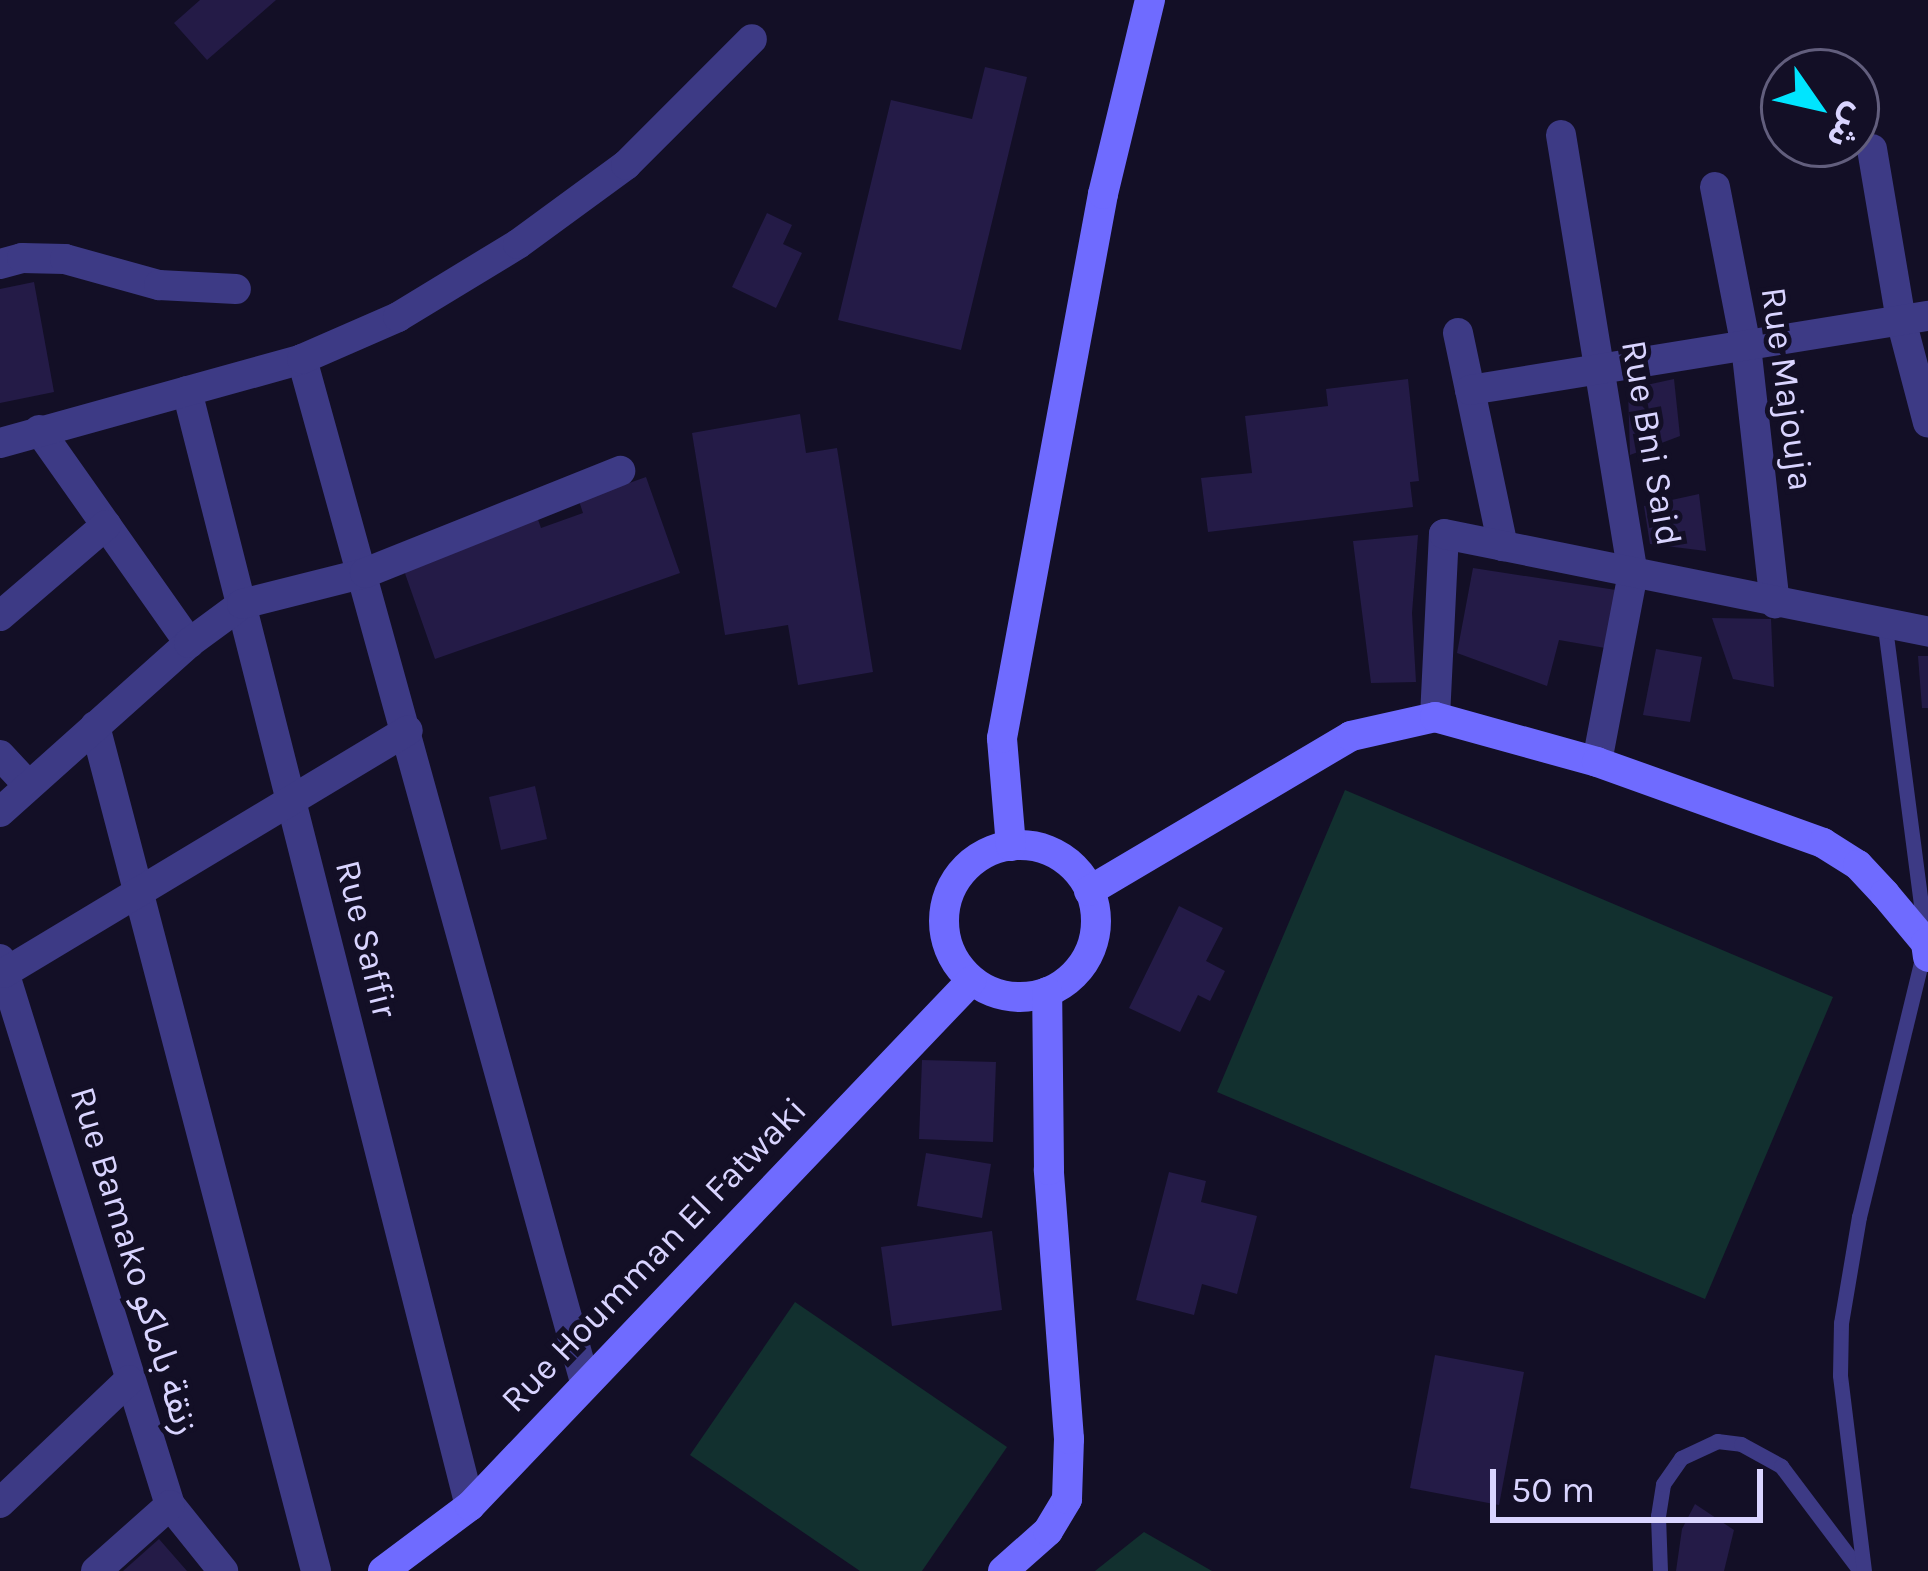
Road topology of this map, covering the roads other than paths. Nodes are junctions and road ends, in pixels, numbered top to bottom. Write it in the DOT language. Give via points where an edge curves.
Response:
graph roads {
  1 [pos="1150,0"];
  2 [pos="752,39"];
  3 [pos="1561,135"];
  4 [pos="1877,168"];
  5 [pos="1715,187"];
  6 [pos="0,264"];
  7 [pos="236,289"];
  8 [pos="1914,318"];
  9 [pos="1458,333"];
  10 [pos="1746,346"];
  11 [pos="302,358"];
  12 [pos="1598,370"];
  13 [pos="1470,390"];
  14 [pos="188,391"];
  15 [pos="1928,423"];
  16 [pos="39,430"];
  17 [pos="0,443"];
  18 [pos="620,471"];
  19 [pos="106,525"];
  20 [pos="1503,546"];
  21 [pos="365,573"];
  22 [pos="1633,573"];
  23 [pos="1774,603"];
  24 [pos="242,604"];
  25 [pos="0,616"];
  26 [pos="1885,626"];
  27 [pos="1928,632"];
  28 [pos="189,644"];
  29 [pos="1435,717"];
  30 [pos="95,726"];
  31 [pos="408,730"];
  32 [pos="0,755"];
  33 [pos="1597,761"];
  34 [pos="28,784"];
  35 [pos="291,800"];
  36 [pos="0,812"];
  37 [pos="1011,846"];
  38 [pos="1089,891"];
  39 [pos="139,892"];
  40 [pos="1927,950"];
  41 [pos="2,966"];
  42 [pos="971,981"];
  43 [pos="1047,992"];
  44 [pos="130,1380"];
  45 [pos="585,1382"];
  46 [pos="0,1503"];
  47 [pos="170,1505"];
  48 [pos="470,1506"];
  49 [pos="96,1571"];
  50 [pos="223,1571"];
  51 [pos="316,1571"];
  52 [pos="383,1571"];
  53 [pos="1003,1571"];
  54 [pos="1660,1571"];
  55 [pos="1862,1571"];
  1 -- 37 [label="street" via="1103,194 1002,737"];
  2 -- 11 [label="street" via="626,164 518,244 398,317"];
  3 -- 12 [label="street, Rue Bni Said"];
  4 -- 8 [label="street"];
  5 -- 10 [label="street, Rue Majouja"];
  6 -- 7 [label="street" via="65,259 159,285"];
  8 -- 10 [label="street"];
  8 -- 15 [label="street"];
  9 -- 13 [label="street"];
  10 -- 12 [label="street"];
  10 -- 23 [label="street, Rue Majouja"];
  11 -- 14 [label="street"];
  11 -- 21 [label="street"];
  12 -- 13 [label="street"];
  12 -- 22 [label="street, Rue Bni Said"];
  13 -- 20 [label="street"];
  14 -- 16 [label="street"];
  14 -- 24 [label="street, Rue Saffir"];
  16 -- 17 [label="street"];
  16 -- 19 [label="street"];
  18 -- 21 [label="street"];
  19 -- 25 [label="street"];
  19 -- 28 [label="street"];
  20 -- 22 [label="street"];
  20 -- 29 [label="street" via="1444,534"];
  21 -- 24 [label="street"];
  21 -- 31 [label="street"];
  22 -- 23 [label="street"];
  22 -- 33 [label="street, Rue Bni Said"];
  23 -- 26 [label="street"];
  24 -- 28 [label="street"];
  24 -- 35 [label="street, Rue Saffir"];
  26 -- 27 [label="street"];
  26 -- 40 [label="lane"];
  28 -- 30 [label="street"];
  29 -- 33 [label="street"];
  29 -- 38 [label="street" via="1351,736"];
  30 -- 34 [label="street"];
  30 -- 39 [label="street"];
  31 -- 35 [label="street"];
  31 -- 45 [label="street"];
  32 -- 34 [label="street"];
  33 -- 40 [label="street" via="1823,843 1858,865"];
  34 -- 36 [label="street"];
  35 -- 39 [label="street"];
  35 -- 48 [label="street, Rue Saffir"];
  37 -- 38 [label="street" via="1063,857"];
  37 -- 42 [label="street" via="972,861 946,902 943,928"];
  38 -- 43 [label="street" via="1096,928 1087,958"];
  39 -- 41 [label="street"];
  39 -- 51 [label="street"];
  40 -- 55 [label="lane" via="1859,1216 1841,1323"];
  41 -- 44 [label="street, Rue Bamako زنقة باماكو"];
  42 -- 43 [label="street" via="1008,996"];
  42 -- 45 [label="street, Rue Houmman El Fatwaki"];
  43 -- 53 [label="street" via="1067,1499 1048,1531"];
  44 -- 46 [label="street"];
  44 -- 47 [label="street, Rue Bamako زنقة باماكو"];
  45 -- 48 [label="street, Rue Houmman El Fatwaki"];
  47 -- 49 [label="street"];
  47 -- 50 [label="street, Rue Bamako زنقة باماكو"];
  48 -- 52 [label="street, Rue Houmman El Fatwaki"];
  54 -- 55 [label="lane" via="1663,1484 1681,1458 1717,1441 1781,1466"];
}
